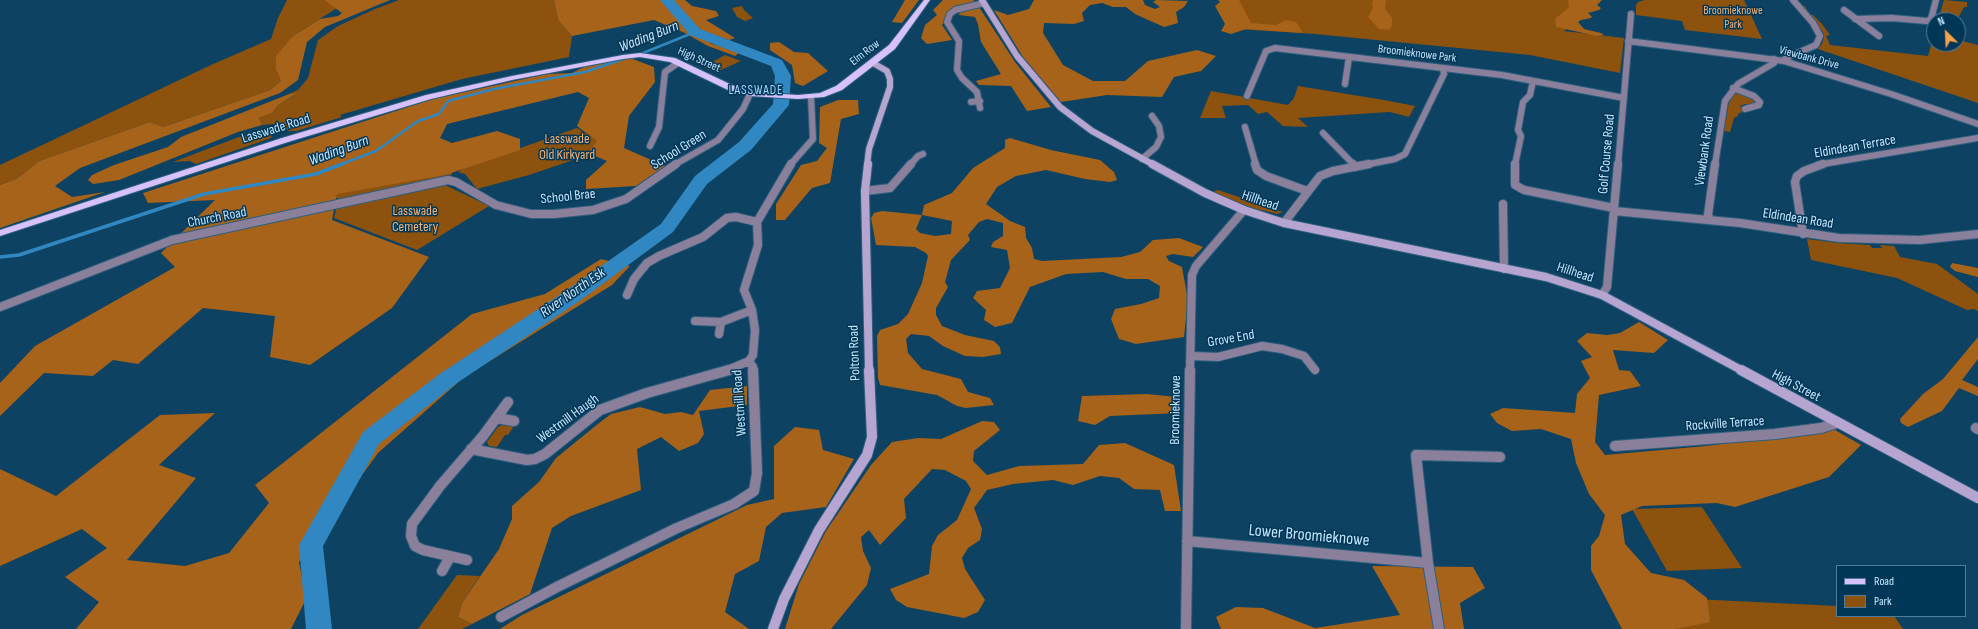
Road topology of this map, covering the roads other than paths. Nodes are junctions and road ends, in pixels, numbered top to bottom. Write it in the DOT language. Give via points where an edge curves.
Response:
graph roads {
  1 [pos="927,0"];
  2 [pos="1793,0"];
  3 [pos="1936,0"];
  4 [pos="983,2"];
  5 [pos="1844,10"];
  6 [pos="1631,14"];
  7 [pos="1855,19"];
  8 [pos="1879,36"];
  9 [pos="1628,41"];
  10 [pos="1349,57"];
  11 [pos="1774,59"];
  12 [pos="1784,61"];
  13 [pos="873,63"];
  14 [pos="676,65"];
  15 [pos="565,67"];
  16 [pos="1444,69"];
  17 [pos="1533,81"];
  18 [pos="1345,84"];
  19 [pos="1733,88"];
  20 [pos="750,94"];
  21 [pos="1247,96"];
  22 [pos="798,97"];
  23 [pos="811,97"];
  24 [pos="1624,98"];
  25 [pos="971,102"];
  26 [pos="1745,109"];
  27 [pos="1152,116"];
  28 [pos="1978,124"];
  29 [pos="1245,128"];
  30 [pos="1329,136"];
  31 [pos="1978,138"];
  32 [pos="650,146"];
  33 [pos="923,154"];
  34 [pos="1142,159"];
  35 [pos="1356,167"];
  36 [pos="448,180"];
  37 [pos="865,191"];
  38 [pos="1307,191"];
  39 [pos="626,199"];
  40 [pos="1503,204"];
  41 [pos="1614,209"];
  42 [pos="1244,210"];
  43 [pos="1710,220"];
  44 [pos="757,222"];
  45 [pos="1284,223"];
  46 [pos="0,233"];
  47 [pos="1803,234"];
  48 [pos="1978,234"];
  49 [pos="1504,269"];
  50 [pos="627,295"];
  51 [pos="1602,295"];
  52 [pos="0,307"];
  53 [pos="752,310"];
  54 [pos="695,321"];
  55 [pos="722,322"];
  56 [pos="718,334"];
  57 [pos="1192,356"];
  58 [pos="749,361"];
  59 [pos="1315,370"];
  60 [pos="508,402"];
  61 [pos="496,418"];
  62 [pos="514,421"];
  63 [pos="1836,423"];
  64 [pos="1615,446"];
  65 [pos="471,449"];
  66 [pos="1500,457"];
  67 [pos="1978,498"];
  68 [pos="1188,541"];
  69 [pos="450,557"];
  70 [pos="468,560"];
  71 [pos="1428,563"];
  72 [pos="442,570"];
  73 [pos="501,617"];
  74 [pos="773,629"];
  75 [pos="1186,629"];
  76 [pos="1439,629"];
  1 -- 13 [label="main road, Elm Row" via="892,47"];
  2 -- 12 [label="street" via="1813,22 1820,36 1812,47"];
  3 -- 7 [label="street" via="1931,19 1927,21 1892,18"];
  4 -- 25 [label="street" via="955,10 947,22 959,41 957,70 977,92 980,104"];
  4 -- 34 [label="main road, Hillhead" via="1016,56 1060,107 1092,131"];
  5 -- 7 [label="street"];
  6 -- 9 [label="street, Golf Course Road"];
  7 -- 8 [label="street"];
  9 -- 11 [label="street, Viewbank Drive"];
  9 -- 24 [label="street, Golf Course Road"];
  10 -- 16 [label="street, Broomieknowe Park"];
  10 -- 18 [label="street"];
  10 -- 21 [label="street, Broomieknowe Park" via="1269,49"];
  11 -- 12 [label="street, Viewbank Drive"];
  11 -- 19 [label="street, Viewbank Road" via="1774,63"];
  12 -- 28 [label="street, Viewbank Drive"];
  13 -- 23 [label="main road, Elm Row" via="839,88"];
  13 -- 37 [label="main road, Polton Road" via="887,71 890,87 869,149"];
  14 -- 15 [label="main road, High Street" via="659,57 640,55"];
  14 -- 20 [label="main road, High Street"];
  14 -- 32 [label="street" via="665,72 659,127"];
  15 -- 46 [label="main road, Lasswade Road" via="414,102 285,140"];
  16 -- 17 [label="street, Broomieknowe Park"];
  16 -- 35 [label="street" via="1444,74 1405,154 1395,160"];
  17 -- 24 [label="street, Broomieknowe Park"];
  17 -- 41 [label="street, Eldindean Road" via="1530,95 1523,102 1518,130 1520,136 1515,164 1515,186"];
  19 -- 26 [label="street" via="1754,96 1760,102 1759,105"];
  19 -- 43 [label="street, Viewbank Road" via="1723,110 1708,215"];
  20 -- 22 [label="main road, High Street"];
  20 -- 39 [label="street, School Green" via="743,109 718,140 671,167"];
  22 -- 23 [label="main road, Elm Row"];
  23 -- 44 [label="street" via="813,139 790,165"];
  24 -- 41 [label="street, Golf Course Road"];
  27 -- 34 [label="street" via="1159,126 1162,137 1156,148"];
  29 -- 38 [label="street" via="1257,170 1266,176"];
  30 -- 35 [label="street"];
  31 -- 47 [label="street, Eldindean Terrace" via="1818,166 1804,171 1797,176 1795,182"];
  33 -- 37 [label="street" via="918,156 890,188"];
  34 -- 42 [label="main road, Hillhead" via="1205,193"];
  35 -- 38 [label="street" via="1320,176"];
  36 -- 39 [label="street, School Brae" via="496,205 531,214 593,210"];
  36 -- 52 [label="street, Church Road" via="172,240"];
  37 -- 74 [label="main road, Polton Road" via="872,438 867,455 819,530 784,599"];
  38 -- 45 [label="street"];
  40 -- 49 [label="street"];
  41 -- 43 [label="street, Eldindean Road"];
  41 -- 51 [label="street, Golf Course Road" via="1607,287"];
  42 -- 45 [label="main road, Hillhead"];
  42 -- 57 [label="street, Broomieknowe" via="1196,266 1192,275"];
  43 -- 47 [label="street, Eldindean Road"];
  44 -- 50 [label="street" via="736,217 728,218 703,237 659,256 647,263 634,279"];
  44 -- 53 [label="street, Westmill Road" via="758,245 744,290"];
  45 -- 49 [label="main road, Hillhead"];
  47 -- 48 [label="street, Eldindean Road" via="1838,238 1920,240"];
  49 -- 51 [label="main road, Hillhead" via="1552,279"];
  51 -- 63 [label="main road, High Street"];
  53 -- 55 [label="street"];
  53 -- 58 [label="street, Westmill Road" via="755,330 753,355"];
  54 -- 55 [label="street"];
  55 -- 56 [label="street"];
  57 -- 59 [label="street, Grove End" via="1218,357 1262,346 1297,352 1304,356"];
  57 -- 68 [label="street, Broomieknowe"];
  58 -- 65 [label="street, Westmill Haugh" via="600,410 545,454 535,459 527,460"];
  58 -- 73 [label="street, Westmill Road" via="753,367 757,473 754,491 734,504 677,528"];
  60 -- 61 [label="street"];
  61 -- 62 [label="street"];
  61 -- 65 [label="street"];
  63 -- 64 [label="street, Rockville Terrace" via="1821,428 1775,434"];
  63 -- 67 [label="main road, High Street"];
  65 -- 69 [label="street" via="412,524 411,536 415,546"];
  66 -- 71 [label="street" via="1416,455"];
  68 -- 71 [label="street, Lower Broomieknowe"];
  68 -- 75 [label="street, Broomieknowe"];
  69 -- 70 [label="street"];
  69 -- 72 [label="street"];
  71 -- 76 [label="street"];
}
